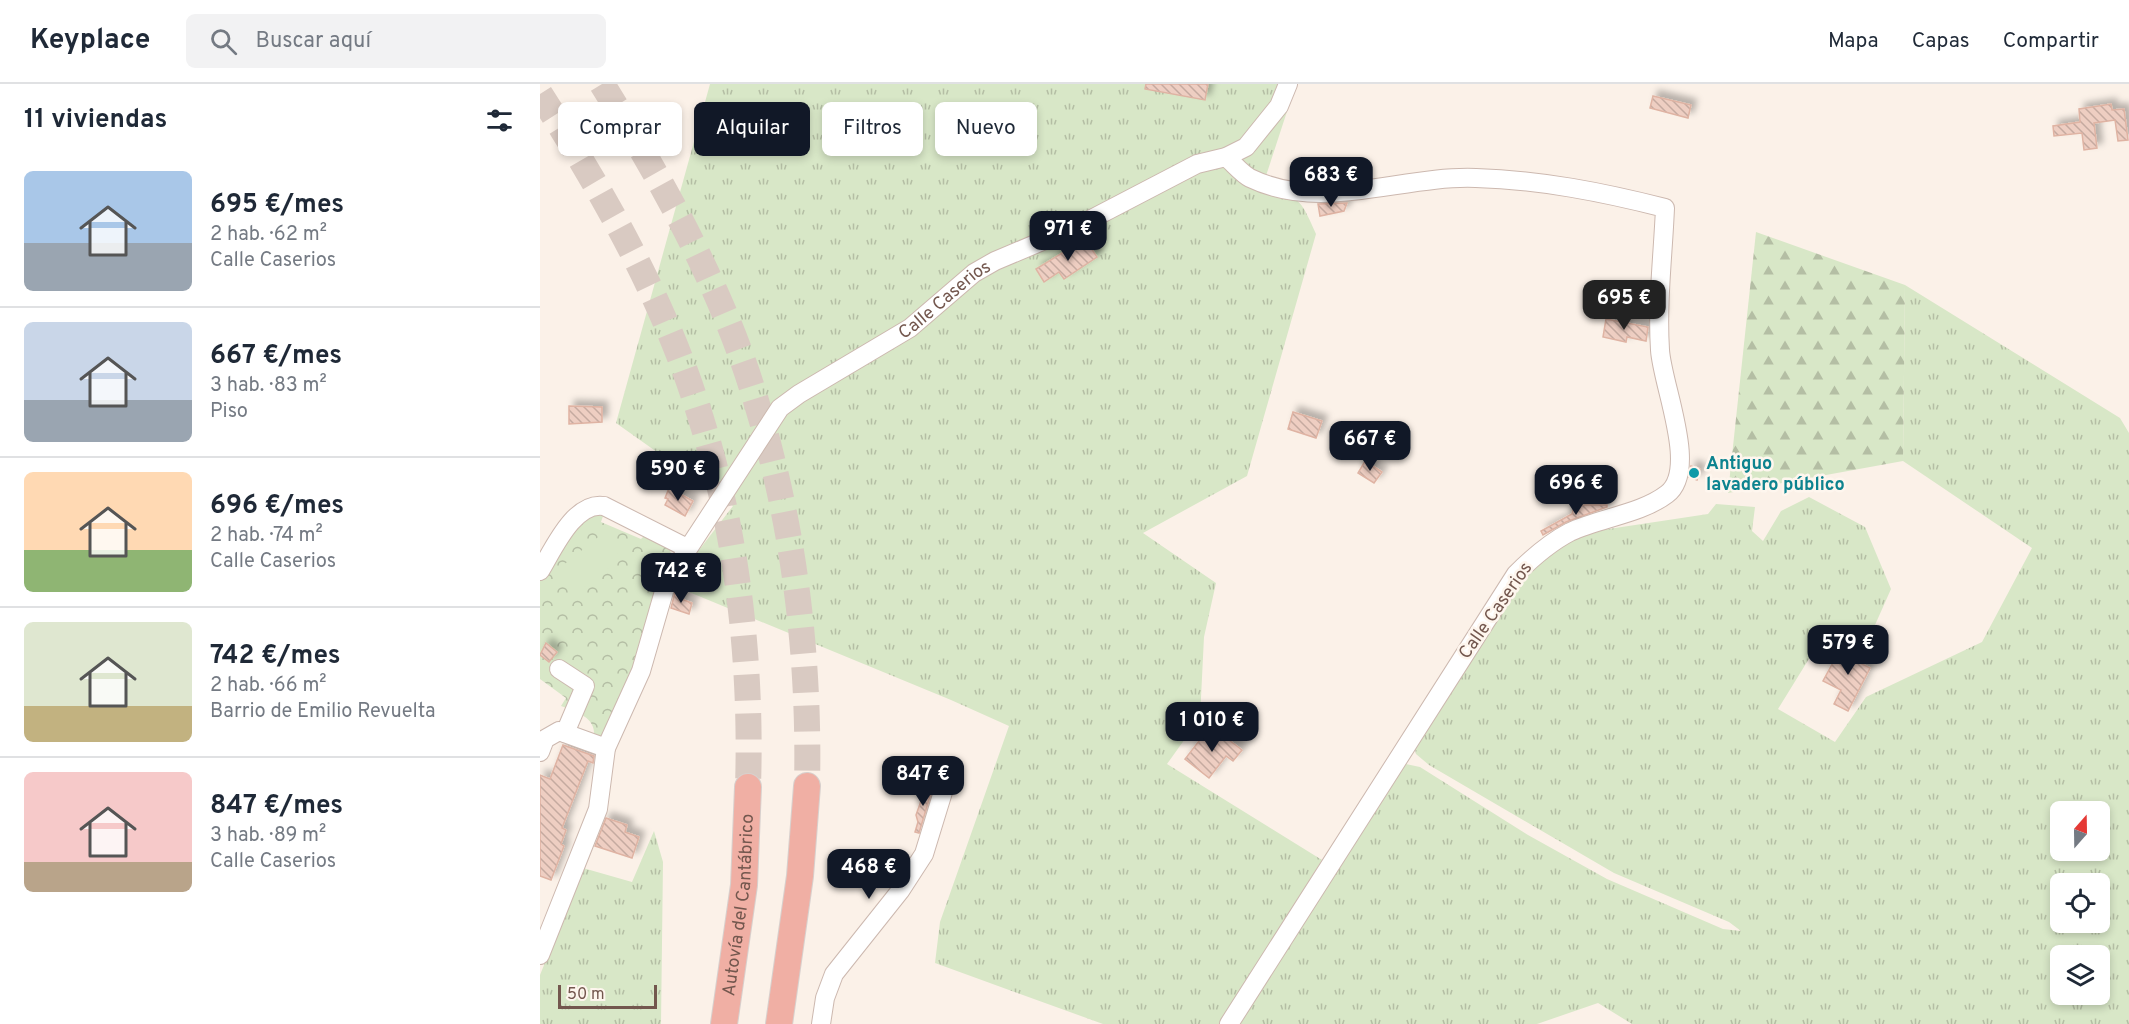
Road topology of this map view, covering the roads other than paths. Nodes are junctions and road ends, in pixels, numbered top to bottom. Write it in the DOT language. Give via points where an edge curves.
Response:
graph roads {
  1 [pos="1288,84"];
  2 [pos="1226,157"];
  3 [pos="687,548"];
  4 [pos="540,571"];
  5 [pos="559,669"];
  6 [pos="565,733"];
  7 [pos="542,746"];
  8 [pos="606,748"];
  9 [pos="948,779"];
  10 [pos="807,786"];
  11 [pos="748,787"];
  12 [pos="540,955"];
  13 [pos="724,1024"];
  14 [pos="779,1024"];
  15 [pos="821,1024"];
  16 [pos="1229,1024"];
  1 -- 2 [label="street, Calle Caserios" via="1280,106 1246,147"];
  2 -- 3 [label="street, Calle Caserios" via="1197,164 1078,226 995,261 974,273 910,328 799,393 780,408"];
  2 -- 16 [label="street, Calle Caserios" via="1248,177 1297,193 1327,194 1444,177 1478,178 1546,182 1665,208 1659,349 1680,443 1681,466 1677,483 1668,493 1571,532 1536,554 1516,574"];
  3 -- 4 [label="street" via="595,505 572,521"];
  3 -- 8 [label="street, Calle Caserios" via="667,581 641,671"];
  5 -- 6 [label="street" via="585,686"];
  6 -- 7 [label="street" via="559,731"];
  6 -- 8 [label="street"];
  8 -- 12 [label="street, Calle Caserios" via="598,809"];
  9 -- 15 [label="street" via="924,854 900,891 838,967 827,990"];
  10 -- 14 [label="highway" via="799,886"];
  11 -- 13 [label="highway, Autovía del Cantábrico" via="744,885"];
}
